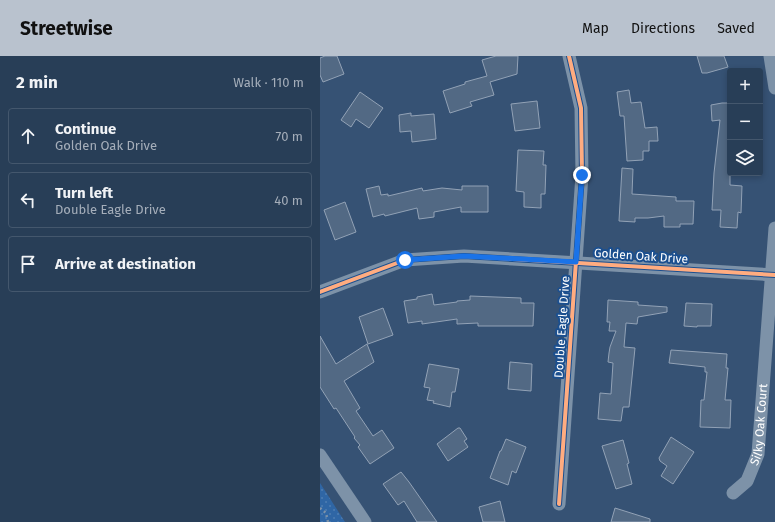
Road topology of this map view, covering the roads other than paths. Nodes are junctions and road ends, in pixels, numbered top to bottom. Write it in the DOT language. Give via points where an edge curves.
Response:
graph roads {
  1 [pos="569,56"];
  2 [pos="770,56"];
  3 [pos="775,88"];
  4 [pos="775,228"];
  5 [pos="576,262"];
  6 [pos="774,275"];
  7 [pos="320,292"];
  8 [pos="320,455"];
  9 [pos="733,493"];
  10 [pos="559,504"];
  11 [pos="365,522"];
  1 -- 5 [label="street, Double Eagle Drive" via="581,108 582,175"];
  2 -- 3 [label="street"];
  4 -- 6 [label="street, Silky Oak Court"];
  5 -- 6 [label="street, Golden Oak Drive"];
  5 -- 7 [label="street, Golden Oak Drive" via="464,256 405,260"];
  5 -- 10 [label="street, Double Eagle Drive"];
  6 -- 9 [label="street, Silky Oak Court" via="758,454 747,481"];
  8 -- 11 [label="street"];
}
